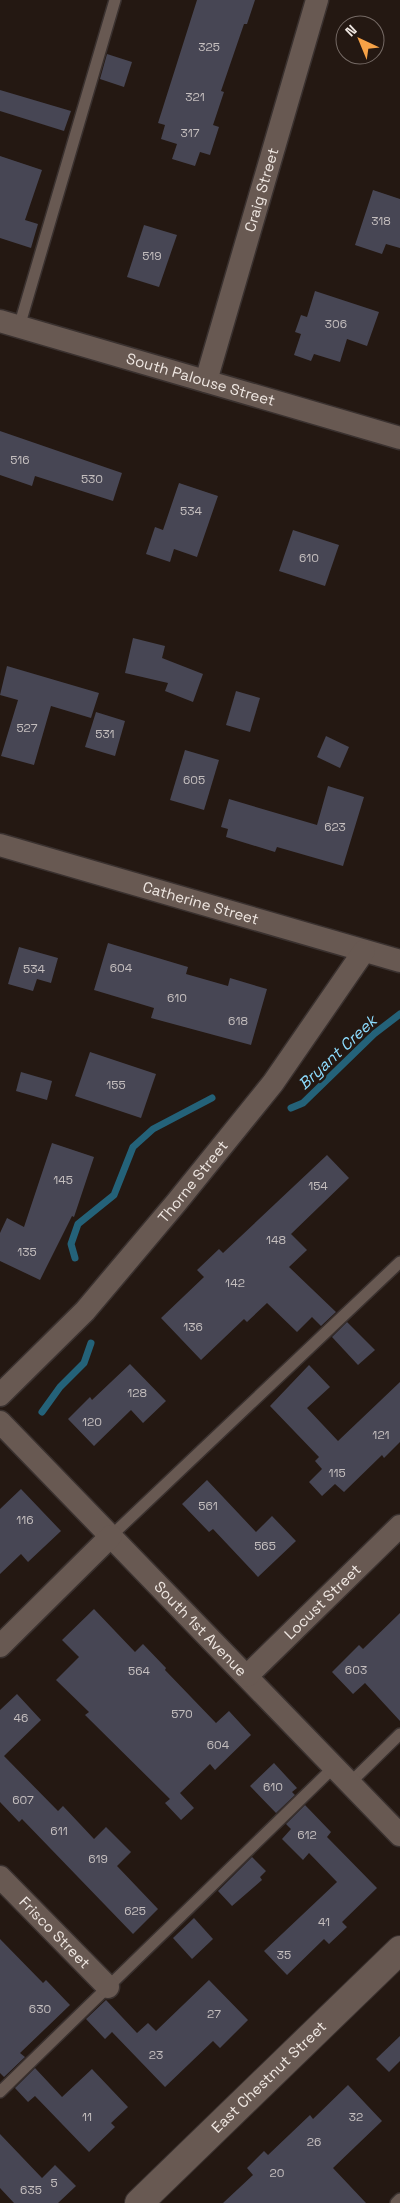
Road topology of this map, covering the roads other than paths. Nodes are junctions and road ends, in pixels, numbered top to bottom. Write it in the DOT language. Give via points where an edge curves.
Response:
graph roads {
  1 [pos="115,0"];
  2 [pos="317,0"];
  3 [pos="9,324"];
  4 [pos="206,381"];
  5 [pos="400,438"];
  6 [pos="0,844"];
  7 [pos="364,951"];
  8 [pos="400,961"];
  9 [pos="400,1262"];
  10 [pos="0,1395"];
  11 [pos="0,1422"];
  12 [pos="400,1526"];
  13 [pos="110,1536"];
  14 [pos="0,1646"];
  15 [pos="246,1676"];
  16 [pos="400,1734"];
  17 [pos="334,1767"];
  18 [pos="350,1783"];
  19 [pos="400,1835"];
  20 [pos="0,1877"];
  21 [pos="400,1950"];
  22 [pos="108,1987"];
  23 [pos="0,2092"];
  24 [pos="400,2200"];
  25 [pos="139,2203"];
  26 [pos="396,2203"];
  1 -- 3 [label="lane"];
  2 -- 4 [label="street, Craig Street"];
  3 -- 4 [label="street, South Palouse Street"];
  4 -- 5 [label="street, South Palouse Street"];
  6 -- 7 [label="street, Catherine Street"];
  7 -- 8 [label="street, Catherine Street"];
  7 -- 10 [label="street, Thorne Street" via="273,1083 176,1204 85,1311"];
  9 -- 13 [label="lane"];
  11 -- 13 [label="street, South 1st Avenue"];
  12 -- 15 [label="street, Locust Street"];
  13 -- 14 [label="street"];
  13 -- 15 [label="street, South 1st Avenue"];
  15 -- 17 [label="street, South 1st Avenue"];
  16 -- 18 [label="lane"];
  17 -- 18 [label="street, South 1st Avenue"];
  17 -- 22 [label="lane"];
  18 -- 19 [label="street, South 1st Avenue"];
  20 -- 22 [label="street, Frisco Street"];
  21 -- 25 [label="main road, East Chestnut Street"];
  22 -- 23 [label="lane"];
  24 -- 26 [label="lane"];
}
